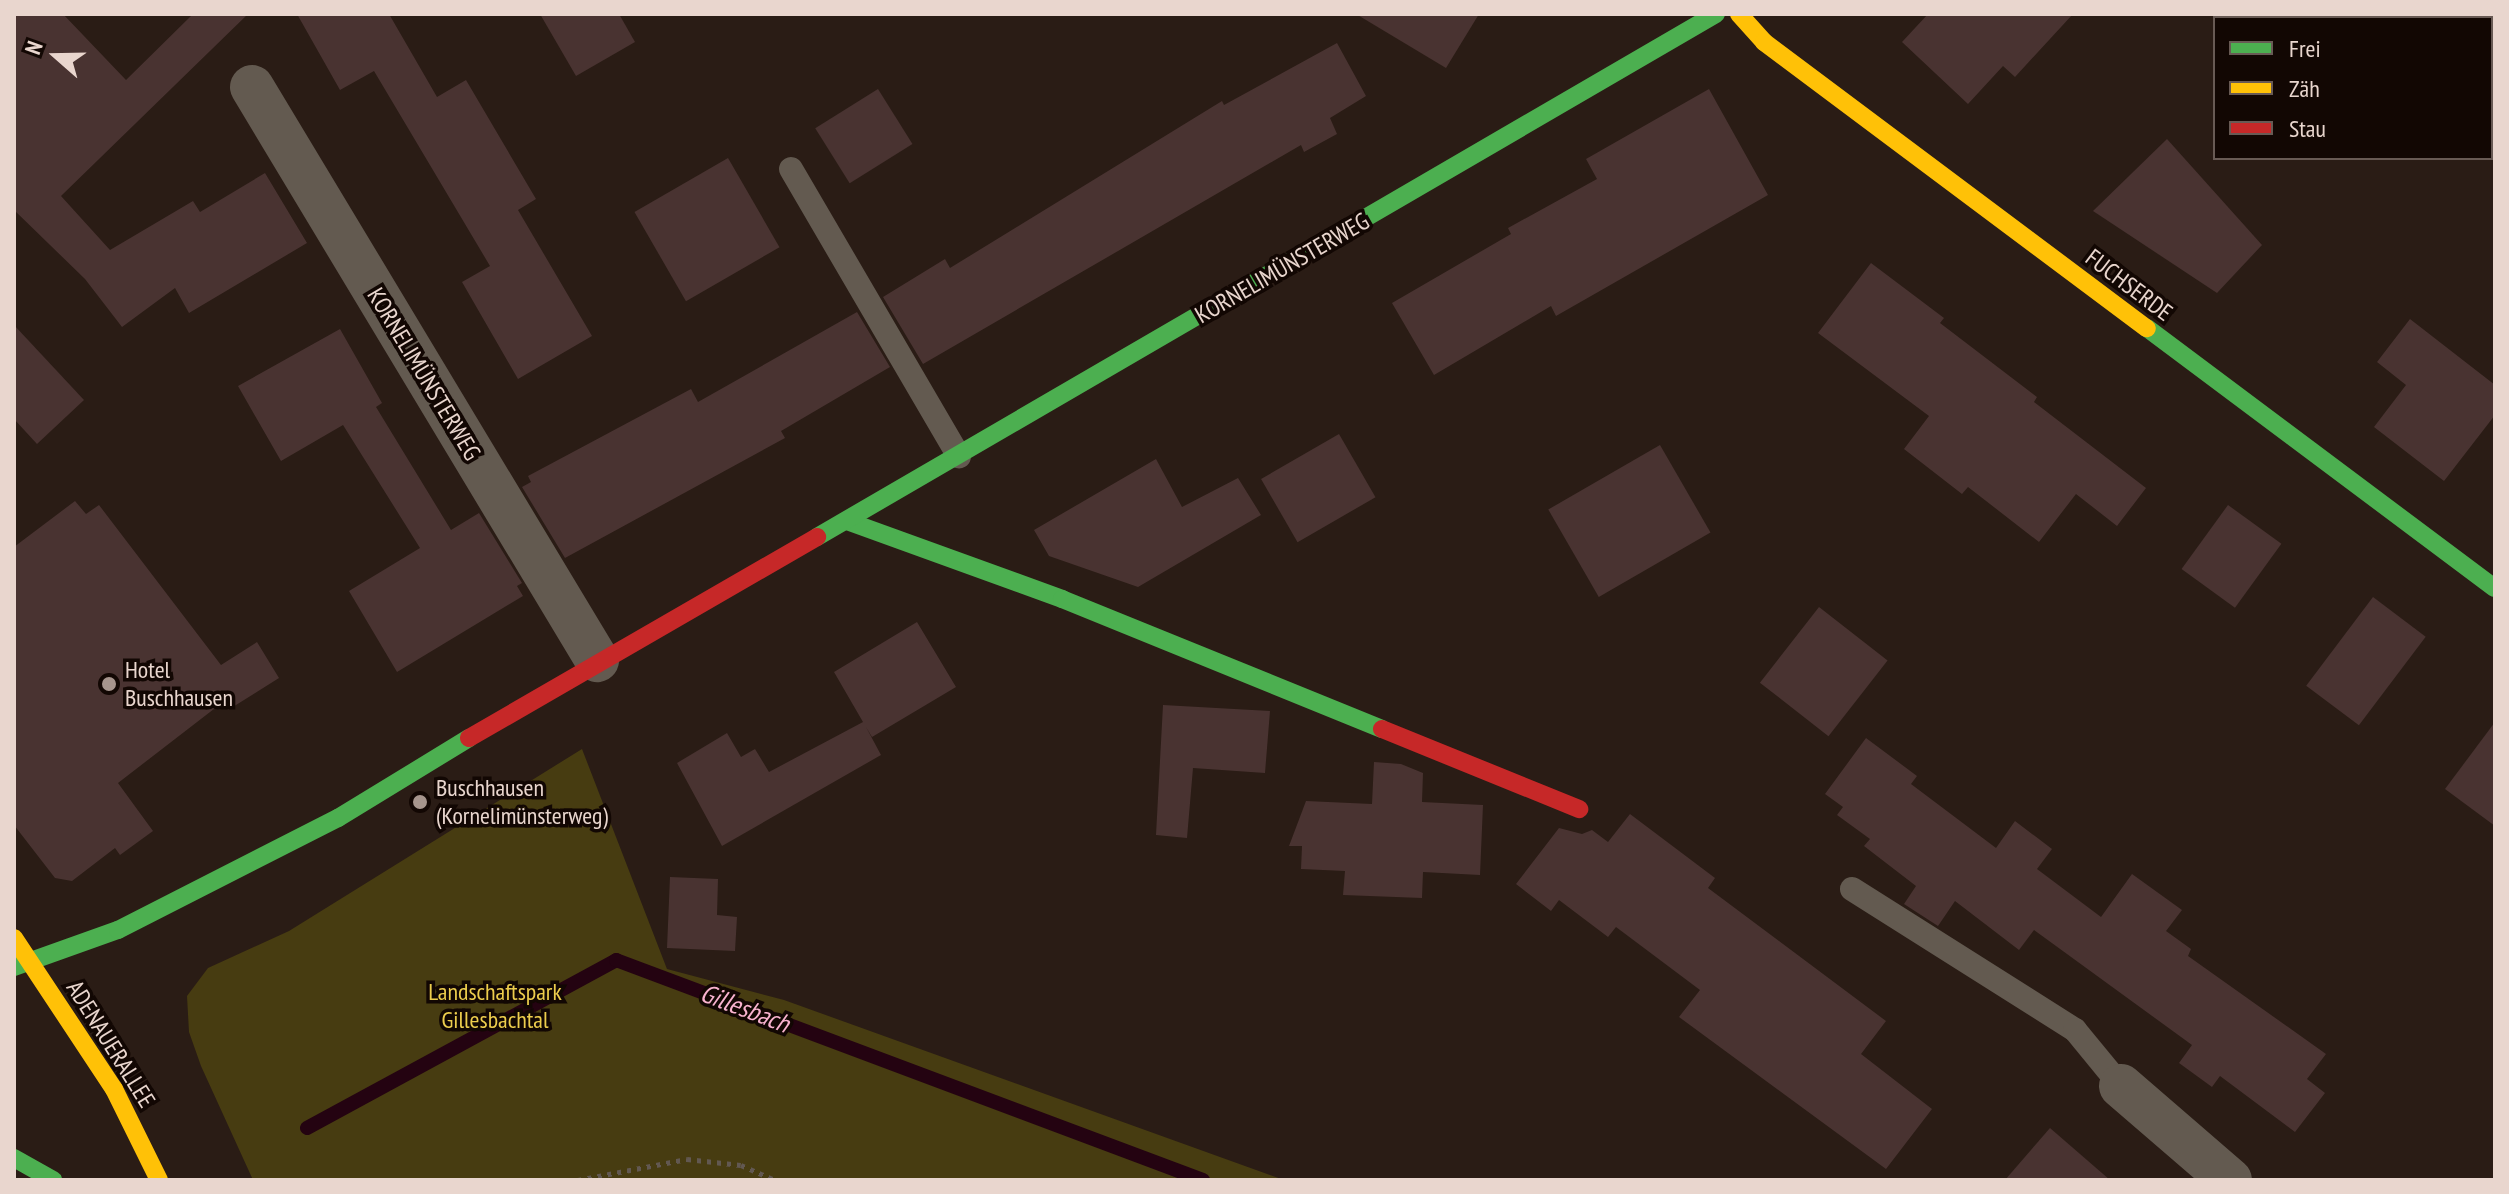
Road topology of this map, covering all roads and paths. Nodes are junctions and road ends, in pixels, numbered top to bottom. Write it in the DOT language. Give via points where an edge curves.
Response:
graph roads {
  1 [pos="1716,14"];
  2 [pos="1739,14"];
  3 [pos="252,87"];
  4 [pos="791,169"];
  5 [pos="959,456"];
  6 [pos="847,521"];
  7 [pos="2495,588"];
  8 [pos="597,660"];
  9 [pos="1579,809"];
  10 [pos="1852,889"];
  11 [pos="14,938"];
  12 [pos="22,964"];
  13 [pos="2121,1086"];
  14 [pos="14,1158"];
  15 [pos="53,1180"];
  16 [pos="159,1180"];
  17 [pos="578,1180"];
  18 [pos="774,1180"];
  19 [pos="2230,1180"];
  1 -- 5 [label="street, KORNELIMÜNSTERWEG"];
  2 -- 7 [label="street, FUCHSERDE" via="1764,42"];
  3 -- 8 [label="street, KORNELIMÜNSTERWEG"];
  4 -- 5 [label="lane"];
  5 -- 6 [label="street, KORNELIMÜNSTERWEG"];
  6 -- 8 [label="street, KORNELIMÜNSTERWEG"];
  6 -- 9 [label="street" via="1062,599"];
  8 -- 12 [label="street, KORNELIMÜNSTERWEG" via="338,818 118,930"];
  10 -- 13 [label="lane" via="2075,1030"];
  11 -- 12 [label="street, ADENAUERALLEE"];
  12 -- 16 [label="street, ADENAUERALLEE" via="119,1096"];
  13 -- 19 [label="street"];
  14 -- 15 [label="street"];
  17 -- 18 [label="path" via="687,1159 741,1165"];
}
